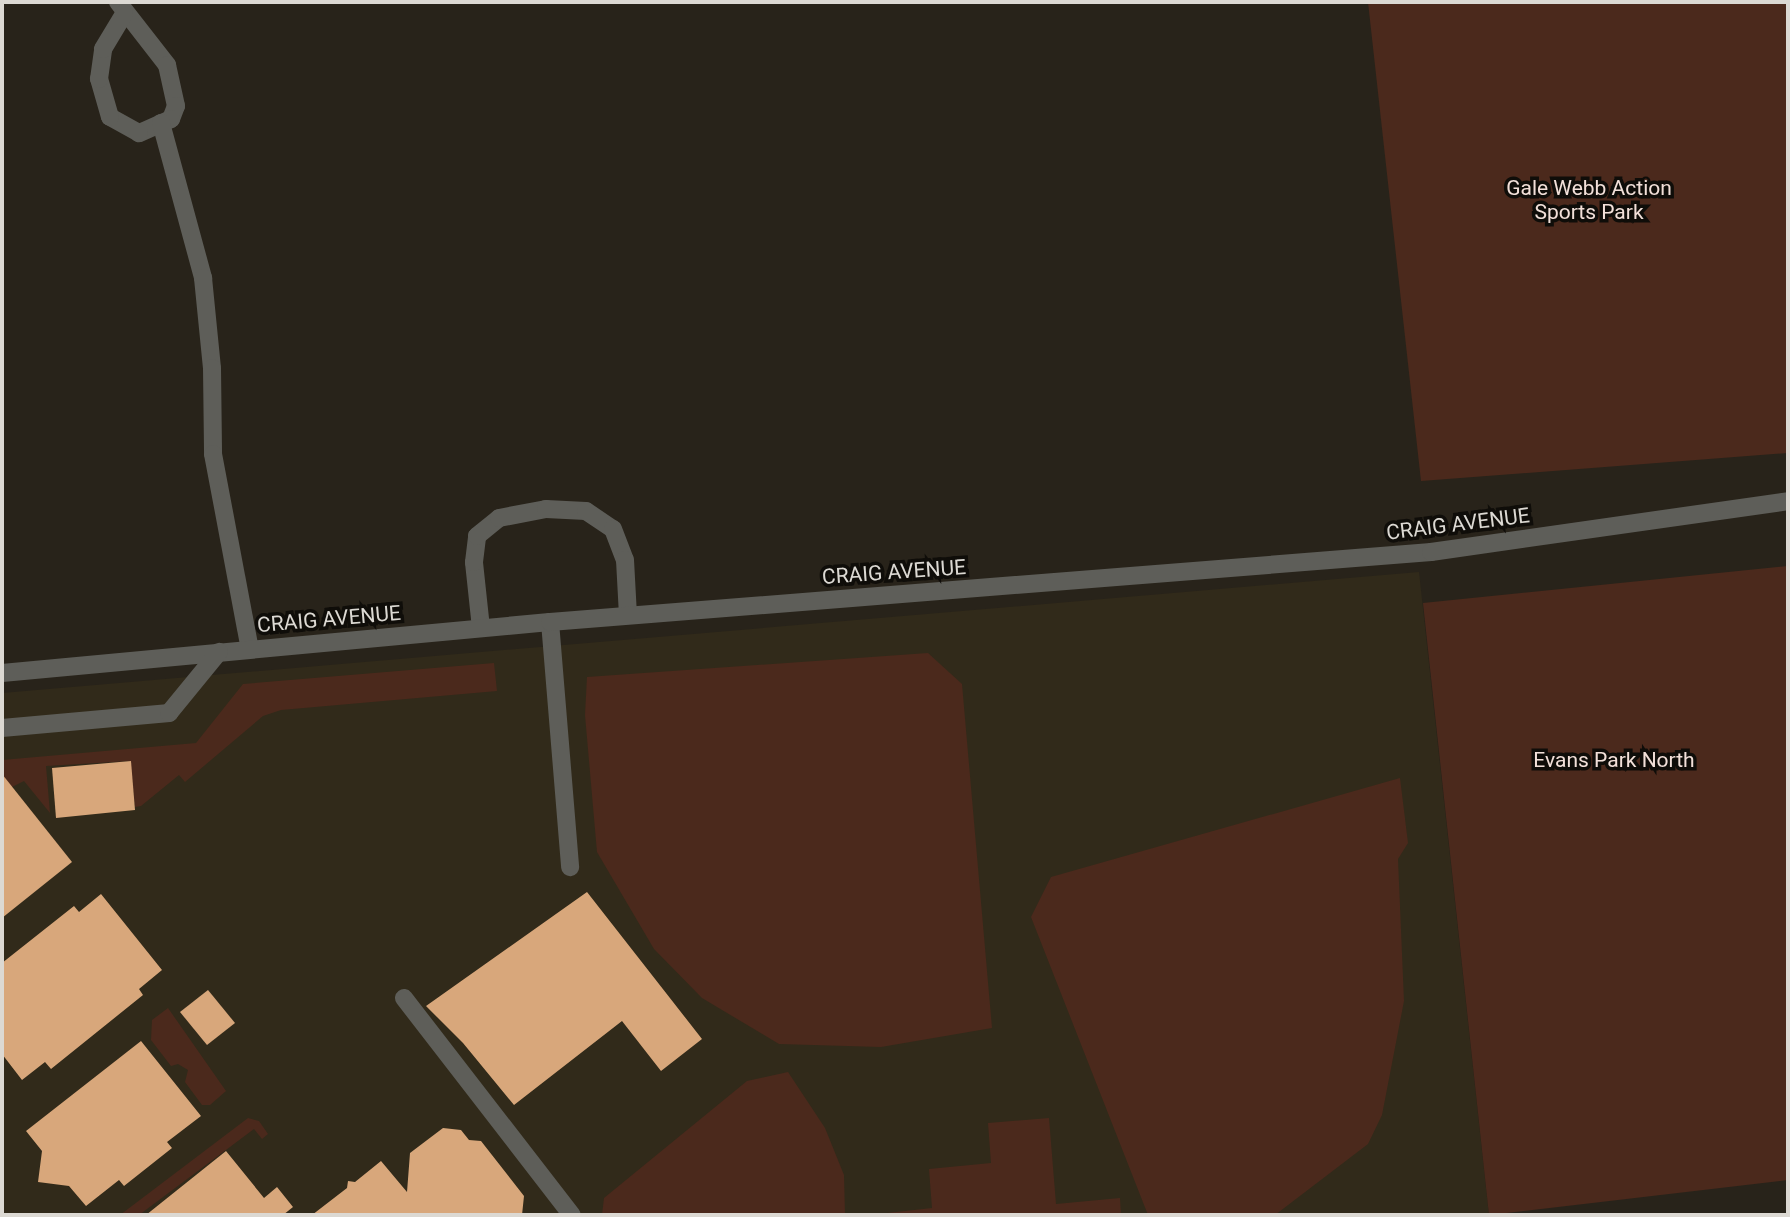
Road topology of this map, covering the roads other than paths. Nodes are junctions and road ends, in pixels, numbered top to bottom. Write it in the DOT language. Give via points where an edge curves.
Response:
graph roads {
  1 [pos="121,8"];
  2 [pos="161,124"];
  3 [pos="1788,501"];
  4 [pos="628,615"];
  5 [pos="550,622"];
  6 [pos="481,628"];
  7 [pos="250,649"];
  8 [pos="219,652"];
  9 [pos="2,673"];
  10 [pos="2,728"];
  11 [pos="570,867"];
  12 [pos="404,998"];
  13 [pos="572,1215"];
  1 -- 2 [label="street" via="167,65 176,106 171,119"];
  1 -- 2 [label="street" via="103,49 99,79 110,117 139,133"];
  2 -- 7 [label="street" via="203,278 212,368 213,454"];
  3 -- 4 [label="street, CRAIG AVENUE" via="1431,552"];
  4 -- 5 [label="street, CRAIG AVENUE"];
  4 -- 6 [label="street" via="625,560 613,528 586,511 546,509 499,518 477,536 474,562"];
  5 -- 6 [label="street, CRAIG AVENUE"];
  5 -- 11 [label="street"];
  6 -- 7 [label="street, CRAIG AVENUE"];
  7 -- 8 [label="street, CRAIG AVENUE"];
  8 -- 9 [label="street, CRAIG AVENUE"];
  8 -- 10 [label="street" via="169,713"];
  12 -- 13 [label="street"];
}
